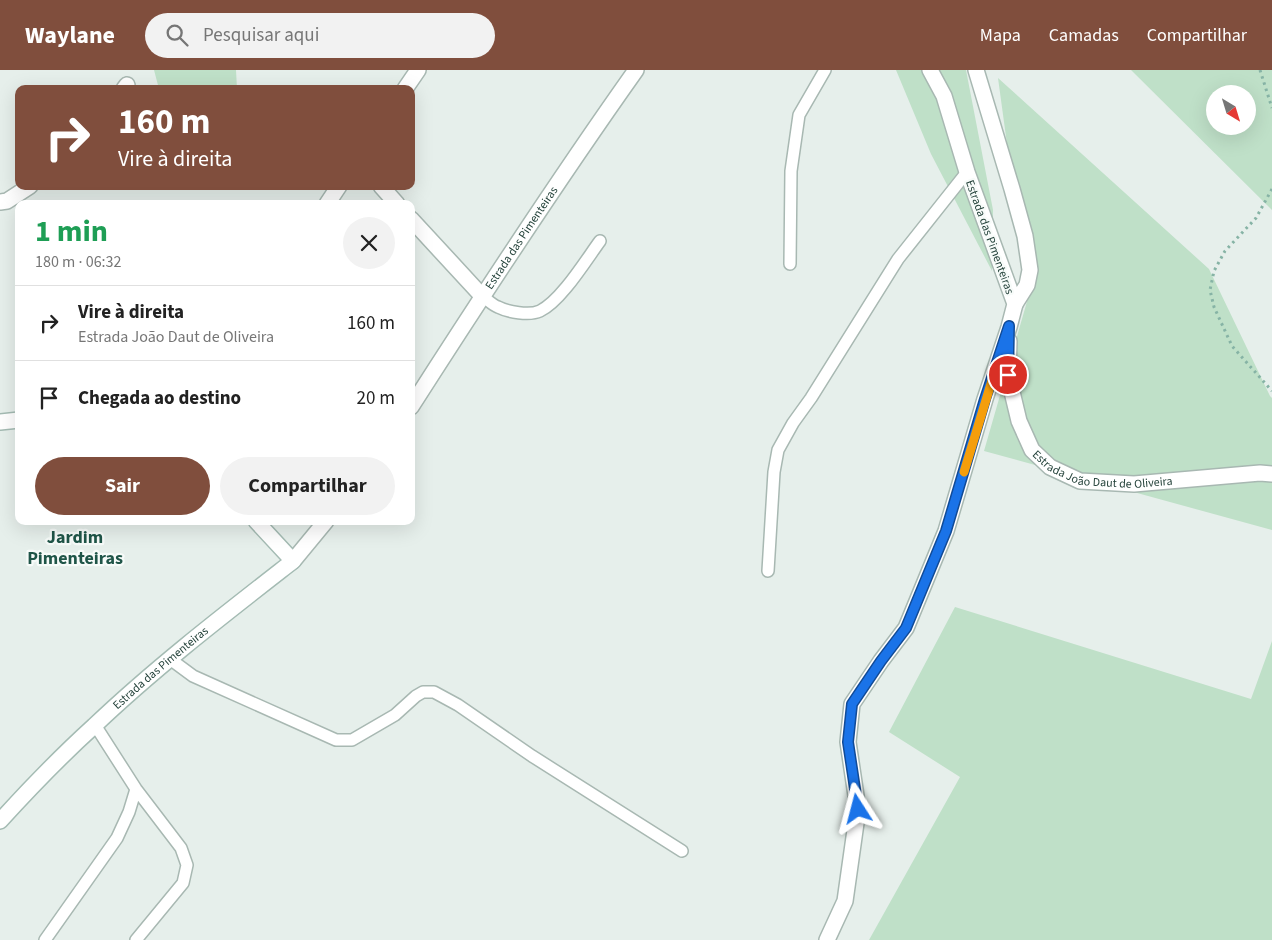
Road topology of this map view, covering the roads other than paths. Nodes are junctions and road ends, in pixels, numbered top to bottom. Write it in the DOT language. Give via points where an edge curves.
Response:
graph roads {
  1 [pos="418,70"];
  2 [pos="636,70"];
  3 [pos="826,70"];
  4 [pos="930,70"];
  5 [pos="976,70"];
  6 [pos="408,85"];
  7 [pos="967,172"];
  8 [pos="24,190"];
  9 [pos="385,190"];
  10 [pos="393,200"];
  11 [pos="0,202"];
  12 [pos="415,223"];
  13 [pos="600,241"];
  14 [pos="790,264"];
  15 [pos="482,296"];
  16 [pos="1015,304"];
  17 [pos="1009,326"];
  18 [pos="415,400"];
  19 [pos="15,420"];
  20 [pos="0,422"];
  21 [pos="1272,474"];
  22 [pos="260,525"];
  23 [pos="323,525"];
  24 [pos="293,561"];
  25 [pos="768,572"];
  26 [pos="170,660"];
  27 [pos="94,725"];
  28 [pos="136,789"];
  29 [pos="0,820"];
  30 [pos="682,851"];
  31 [pos="45,940"];
  32 [pos="136,940"];
  33 [pos="828,940"];
  1 -- 6 [label="street"];
  2 -- 15 [label="street, Estrada das Pimenteiras"];
  3 -- 14 [label="lane" via="799,115 791,171"];
  4 -- 7 [label="street, Estrada das Pimenteiras" via="944,96"];
  5 -- 16 [label="street" via="1025,236 1030,270 1027,285"];
  7 -- 16 [label="street, Estrada das Pimenteiras"];
  7 -- 25 [label="lane" via="898,259 778,450"];
  8 -- 11 [label="street"];
  9 -- 10 [label="street"];
  12 -- 15 [label="street"];
  13 -- 15 [label="lane" via="567,286 538,312 519,313 497,307"];
  15 -- 18 [label="street, Estrada das Pimenteiras"];
  16 -- 17 [label="street, Estrada das Pimenteiras"];
  17 -- 21 [label="street, Estrada João Daut de Oliveira" via="1008,375 1019,421 1032,450 1050,467 1080,481 1134,484"];
  17 -- 33 [label="street, Estrada das Pimenteiras" via="943,540 906,628 852,704 848,742 858,809 845,901"];
  19 -- 20 [label="street"];
  22 -- 24 [label="street"];
  23 -- 24 [label="street, Estrada das Pimenteiras"];
  24 -- 26 [label="street, Estrada das Pimenteiras"];
  26 -- 27 [label="street, Estrada das Pimenteiras"];
  26 -- 30 [label="lane" via="194,676 336,740 352,740 395,715 422,692 434,692"];
  27 -- 28 [label="lane"];
  27 -- 29 [label="street, Estrada das Pimenteiras"];
  28 -- 31 [label="lane" via="118,838"];
  28 -- 32 [label="lane" via="181,848 187,865 183,883"];
}
